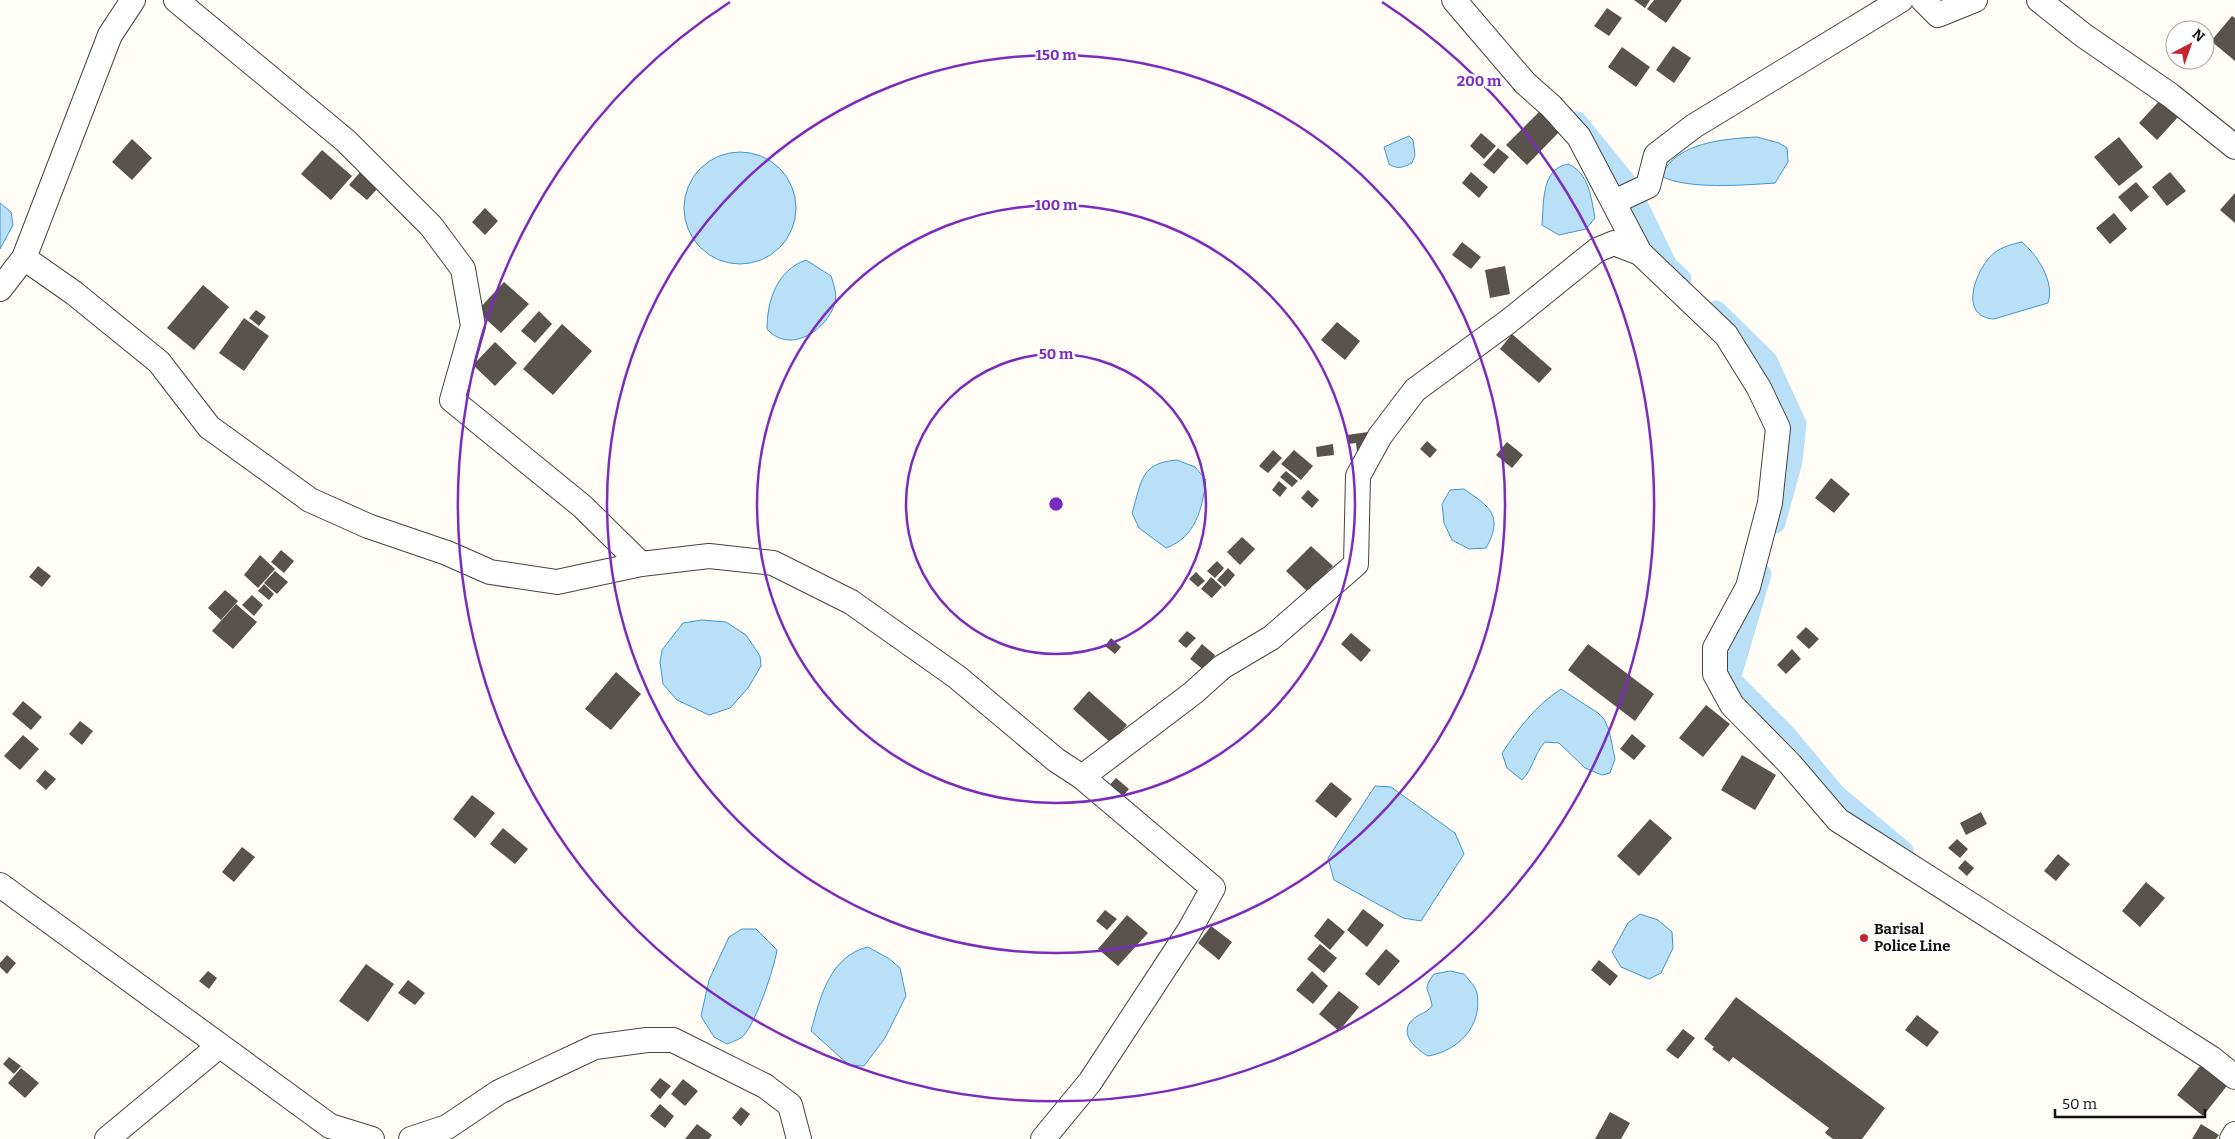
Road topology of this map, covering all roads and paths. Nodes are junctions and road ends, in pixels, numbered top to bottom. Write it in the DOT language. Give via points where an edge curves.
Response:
graph roads {
  1 [pos="133,0"];
  2 [pos="176,0"];
  3 [pos="1454,0"];
  4 [pos="1901,0"];
  5 [pos="1923,0"];
  6 [pos="1975,0"];
  7 [pos="2038,0"];
  8 [pos="2235,147"];
  9 [pos="1614,202"];
  10 [pos="1640,253"];
  11 [pos="24,258"];
  12 [pos="0,288"];
  13 [pos="641,564"];
  14 [pos="1082,777"];
  15 [pos="0,884"];
  16 [pos="218,1046"];
  17 [pos="2235,1077"];
  18 [pos="2235,1134"];
  19 [pos="107,1139"];
  20 [pos="372,1139"];
  21 [pos="410,1139"];
  22 [pos="799,1139"];
  23 [pos="1043,1139"];
  24 [pos="2232,1139"];
  1 -- 11 [label="street" via="110,35"];
  2 -- 13 [label="street" via="346,141 431,226 464,269 473,326 452,400 582,506"];
  3 -- 9 [label="street" via="1525,83 1579,137"];
  4 -- 9 [label="street" via="1694,126 1656,155 1648,186"];
  5 -- 6 [label="street" via="1938,15"];
  7 -- 8 [label="street" via="2170,95"];
  9 -- 10 [label="street"];
  10 -- 14 [label="street" via="1614,243 1597,250 1414,390 1380,436 1358,476 1356,564 1271,638 1222,667 1194,693"];
  10 -- 17 [label="street" via="1726,334 1759,388 1778,428 1770,503 1748,588 1715,648 1715,674 1732,705 1790,764 1838,820 2211,1058"];
  11 -- 12 [label="street"];
  11 -- 13 [label="street" via="74,293 159,362 209,427 310,500 368,526 490,572 558,582"];
  13 -- 14 [label="street" via="709,556 773,563 851,602 957,677 1056,760"];
  14 -- 23 [label="street" via="1214,888 1189,932 1090,1082"];
  15 -- 16 [label="street"];
  16 -- 19 [label="street"];
  16 -- 20 [label="street" via="330,1126"];
  18 -- 24 [label="street"];
  21 -- 22 [label="street" via="447,1126 499,1092 595,1047 655,1040 673,1040 765,1086 790,1106"];
}
